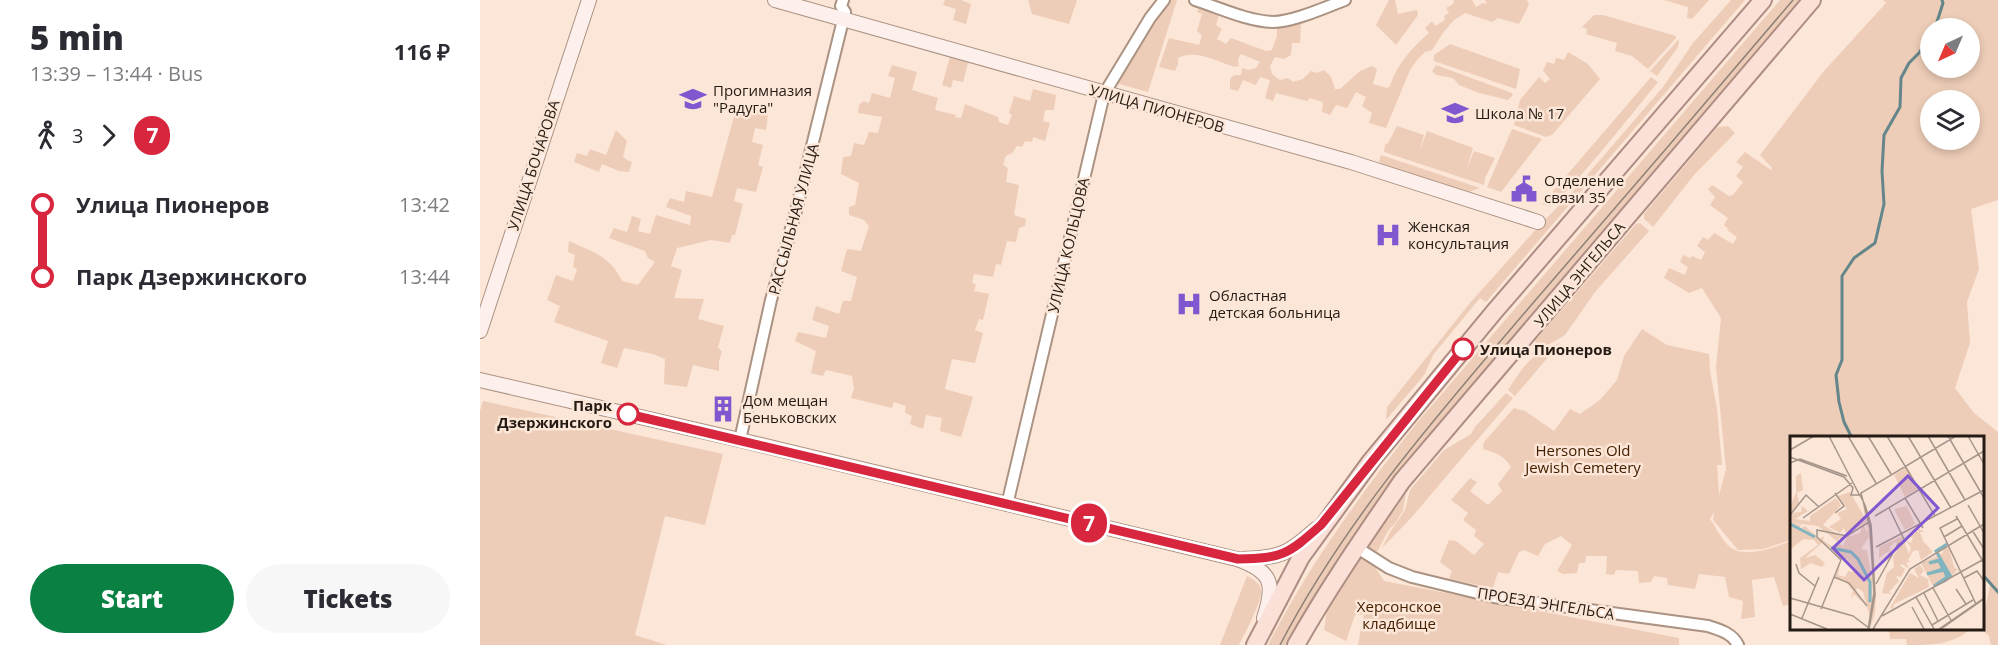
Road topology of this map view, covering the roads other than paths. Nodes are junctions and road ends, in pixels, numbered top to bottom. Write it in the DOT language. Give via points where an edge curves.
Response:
graph roads {
  1 [pos="588,0"];
  2 [pos="774,0"];
  3 [pos="843,0"];
  4 [pos="1164,0"];
  5 [pos="1195,0"];
  6 [pos="1345,0"];
  7 [pos="1762,0"];
  8 [pos="1812,0"];
  9 [pos="843,20"];
  10 [pos="1104,94"];
  11 [pos="1538,222"];
  12 [pos="480,331"];
  13 [pos="480,381"];
  14 [pos="740,440"];
  15 [pos="1007,505"];
  16 [pos="1337,506"];
  17 [pos="1356,547"];
  18 [pos="1238,559"];
  19 [pos="1257,641"];
  20 [pos="1296,645"];
  21 [pos="1738,645"];
  1 -- 12 [label="street, УЛИЦА БОЧАРОВА"];
  2 -- 9 [label="street, УЛИЦА ПИОНЕРОВ"];
  3 -- 9 [label="street, РАССЫЛЬНАЯ УЛИЦА"];
  4 -- 10 [label="street, УЛИЦА КОЛЬЦОВА"];
  5 -- 6 [label="street" via="1274,22"];
  7 -- 16 [label="main road" via="1494,312"];
  8 -- 17 [label="main road, УЛИЦА ЭНГЕЛЬСА" via="1402,482"];
  9 -- 10 [label="street, УЛИЦА ПИОНЕРОВ"];
  9 -- 14 [label="street, РАССЫЛЬНАЯ УЛИЦА" via="771,300"];
  10 -- 11 [label="street, УЛИЦА ПИОНЕРОВ" via="1371,168"];
  10 -- 15 [label="street, УЛИЦА КОЛЬЦОВА"];
  13 -- 14 [label="street"];
  14 -- 15 [label="street"];
  15 -- 18 [label="street"];
  16 -- 18 [label="street" via="1293,549 1270,558"];
  16 -- 19 [label="main road" via="1301,557"];
  17 -- 20 [label="main road, УЛИЦА ЭНГЕЛЬСА"];
  17 -- 21 [label="street, ПРОЕЗД ЭНГЕЛЬСА" via="1412,577 1494,597 1708,626 1725,632"];
  18 -- 19 [label="street" via="1262,573 1271,586"];
}
